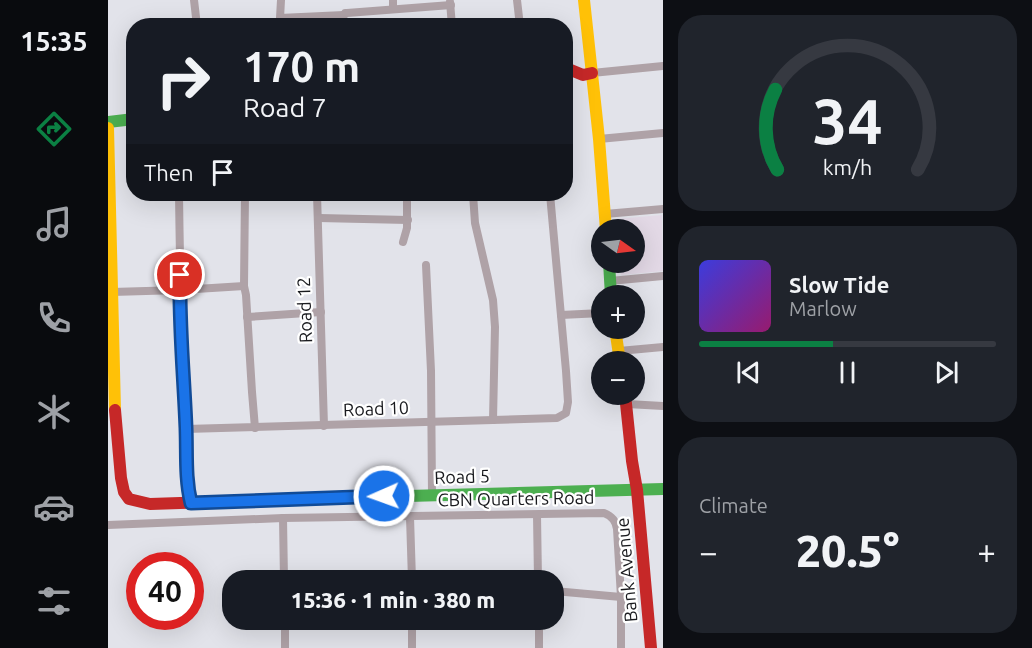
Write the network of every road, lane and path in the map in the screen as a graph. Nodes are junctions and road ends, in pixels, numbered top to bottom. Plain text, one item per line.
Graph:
1 (194, 0) edge
2 (280, 0) edge
3 (518, 0) edge
4 (584, 0) edge
5 (590, 0) edge
6 (450, 3) edge
7 (393, 5) edge
8 (344, 15) joint
9 (196, 18) edge
10 (451, 18) edge
11 (519, 18) edge
12 (663, 66) edge
13 (573, 71) edge
14 (592, 73) junction
15 (126, 120) edge
16 (108, 122) edge
17 (108, 128) edge
18 (663, 133) edge
19 (599, 139) junction
20 (179, 201) edge
21 (245, 201) edge
22 (318, 201) edge
23 (407, 201) edge
24 (473, 201) edge
25 (551, 201) edge
26 (663, 209) edge
27 (605, 214) junction
28 (319, 218) junction
29 (605, 219) edge
30 (408, 220) junction
31 (403, 242) dead end
32 (426, 265) dead end
33 (610, 273) edge
34 (663, 276) edge
35 (610, 281) junction
36 (610, 285) edge
37 (244, 286) junction
38 (180, 290) junction
39 (112, 292) junction
40 (321, 312) junction
41 (591, 314) edge
42 (561, 315) junction
43 (247, 318) junction
44 (110, 340) edge
45 (663, 347) edge
46 (643, 351) edge
47 (645, 403) edge
48 (627, 405) edge
49 (663, 406) edge
50 (493, 420) junction
51 (432, 422) junction
52 (324, 426) junction
53 (255, 428) junction
54 (186, 429) junction
55 (663, 489) edge
56 (637, 490) junction
57 (432, 495) junction
58 (191, 503) junction
59 (537, 515) junction
60 (410, 517) junction
61 (283, 518) junction
62 (108, 525) edge
63 (284, 570) edge
64 (412, 570) edge
65 (538, 570) edge
66 (564, 592) edge
67 (621, 597) junction
68 (285, 630) edge
69 (412, 630) edge
70 (538, 630) edge
71 (285, 648) edge
72 (412, 648) edge
73 (539, 648) edge
74 (621, 648) edge
75 (651, 648) edge

1 - 9 street
2 - 8 street
3 - 11 street
4 - 5 street
4 - 14 street
6 - 7 street
6 - 10 street
7 - 8 street
12 - 14 street
13 - 14 street
14 - 19 street
15 - 16 street
17 - 39 street
18 - 19 street
19 - 27 street
20 - 38 street
21 - 37 street
22 - 28 street, Road 12
23 - 30 street
24 - 50 street
25 - 42 street
26 - 27 street
27 - 29 street
28 - 30 street
28 - 40 street, Road 12
30 - 31 street
32 - 51 street
33 - 35 street
34 - 35 street
35 - 36 street
37 - 38 street
37 - 43 street
38 - 39 street
38 - 54 street
39 - 44 street
40 - 43 street
40 - 52 street, Road 12
41 - 42 street
42 - 50 street, Road 10
43 - 53 street
44 - 58 street, Road 5
45 - 46 street
47 - 49 street
48 - 56 street, Bank Avenue
50 - 51 street, Road 10
51 - 52 street, Road 10
51 - 57 street
52 - 53 street, Road 10
53 - 54 street, Road 10
54 - 58 street
55 - 56 street, Road 5
56 - 57 street, Road 5
56 - 75 street, Bank Avenue
57 - 58 street, Road 5
59 - 60 street, CBN Quarters Road
59 - 65 street
59 - 67 street, CBN Quarters Road
60 - 61 street, CBN Quarters Road
60 - 64 street
61 - 62 street, CBN Quarters Road
61 - 63 street
66 - 67 street
67 - 74 street, CBN Quarters Road
68 - 71 street
69 - 72 street
70 - 73 street

